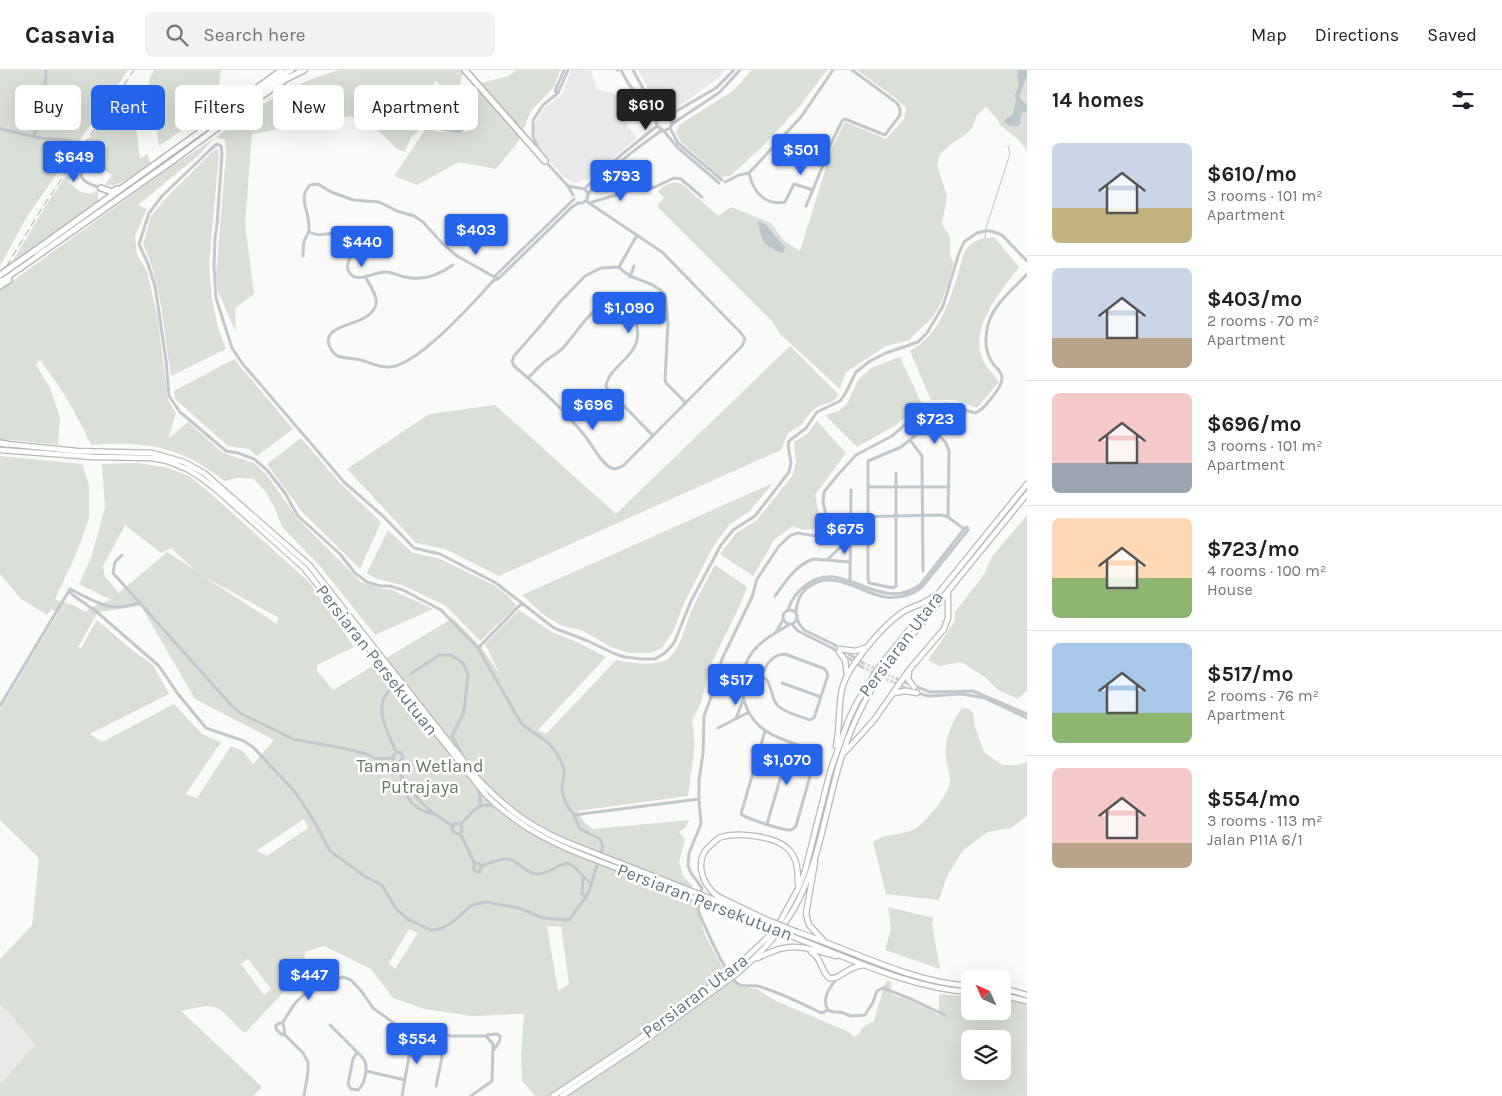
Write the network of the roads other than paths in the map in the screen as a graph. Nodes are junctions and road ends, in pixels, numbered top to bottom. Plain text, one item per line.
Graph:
1 (46, 70) edge
2 (282, 70) edge
3 (291, 70) edge
4 (304, 70) edge
5 (465, 70) edge
6 (564, 70) edge
7 (568, 70) edge
8 (619, 70) edge
9 (633, 70) edge
10 (734, 70) edge
11 (740, 70) edge
12 (834, 70) edge
13 (852, 70) edge
14 (260, 85) edge
15 (263, 89) edge
16 (556, 92) junction
17 (666, 116) junction
18 (657, 120) junction
19 (657, 126) junction
20 (671, 126) junction
21 (0, 129) edge
22 (203, 130) edge
23 (663, 130) junction
24 (34, 137) junction
25 (545, 161) junction
26 (749, 173) junction
27 (722, 182) junction
28 (568, 186) junction
29 (124, 187) junction
30 (102, 188) junction
31 (578, 188) junction
32 (584, 189) junction
33 (813, 190) junction
34 (588, 194) junction
35 (702, 196) dead end
36 (573, 197) junction
37 (587, 202) junction
38 (579, 203) junction
39 (806, 206) dead end
40 (96, 207) junction
41 (309, 232) junction
42 (637, 235) junction
43 (35, 254) junction
44 (303, 256) dead end
45 (1027, 261) edge
46 (453, 265) dead end
47 (634, 266) dead end
48 (619, 267) junction
49 (20, 270) junction
50 (1027, 274) edge
51 (0, 275) edge
52 (365, 276) junction
53 (630, 277) junction
54 (495, 278) junction
55 (0, 282) edge
56 (0, 286) edge
57 (528, 378) junction
58 (685, 402) junction
59 (653, 436) junction
60 (910, 440) junction
61 (0, 443) edge
62 (7, 444) joint
63 (0, 450) edge
64 (77, 453) junction
65 (112, 455) junction
66 (896, 473) dead end
67 (1027, 484) edge
68 (868, 486) junction
69 (896, 486) junction
70 (949, 486) junction
71 (923, 487) junction
72 (851, 490) dead end
73 (1027, 494) edge
74 (896, 515) junction
75 (868, 516) junction
76 (922, 516) junction
77 (852, 517) junction
78 (948, 517) junction
79 (851, 537) junction
80 (122, 555) dead end
81 (826, 560) junction
82 (850, 562) junction
83 (923, 571) dead end
84 (850, 583) junction
85 (942, 590) junction
86 (69, 592) junction
87 (948, 592) junction
88 (775, 596) dead end
89 (140, 602) junction
90 (522, 603) junction
91 (788, 610) junction
92 (796, 612) junction
93 (783, 619) junction
94 (797, 619) junction
95 (791, 624) junction
96 (774, 634) junction
97 (868, 646) junction
98 (478, 648) junction
99 (840, 650) junction
100 (856, 662) junction
101 (862, 665) tunnel mouth
102 (744, 670) junction
103 (910, 670) junction
104 (412, 673) tunnel mouth
105 (762, 677) junction
106 (847, 677) junction
107 (898, 682) junction
108 (782, 683) dead end
109 (914, 687) junction
110 (389, 691) tunnel mouth
111 (917, 693) junction
112 (893, 694) junction
113 (821, 697) junction
114 (743, 700) junction
115 (0, 706) edge
116 (749, 712) junction
117 (1027, 714) edge
118 (735, 718) junction
119 (1027, 718) edge
120 (718, 728) dead end
121 (765, 731) junction
122 (791, 742) junction
123 (396, 752) junction
124 (392, 758) junction
125 (841, 758) junction
126 (398, 763) junction
127 (466, 763) junction
128 (400, 772) junction
129 (830, 772) junction
130 (475, 782) junction
131 (699, 799) junction
132 (479, 806) junction
133 (500, 808) junction
134 (433, 814) junction
135 (574, 815) junction
136 (461, 824) junction
137 (767, 824) junction
138 (452, 826) junction
139 (460, 833) junction
140 (818, 846) junction
141 (583, 852) junction
142 (475, 864) junction
143 (482, 866) junction
144 (583, 876) junction
145 (591, 884) junction
146 (798, 889) junction
147 (586, 898) junction
148 (763, 922) junction
149 (825, 941) junction
150 (798, 947) junction
151 (754, 959) junction
152 (854, 960) junction
153 (866, 965) junction
154 (733, 973) junction
155 (829, 978) junction
156 (838, 978) junction
157 (338, 979) junction
158 (961, 985) edge
159 (317, 986) junction
160 (830, 986) junction
161 (961, 991) edge
162 (1011, 991) edge
163 (1027, 995) edge
164 (1011, 997) edge
165 (1027, 1001) edge
166 (828, 1010) junction
167 (944, 1015) dead end
168 (284, 1022) junction
169 (330, 1025) dead end
170 (402, 1029) junction
171 (408, 1030) junction
172 (440, 1033) junction
173 (404, 1034) junction
174 (285, 1035) junction
175 (486, 1036) junction
176 (634, 1045) junction
177 (494, 1050) junction
178 (357, 1052) junction
179 (366, 1071) junction
180 (405, 1080) junction
181 (436, 1086) dead end
182 (304, 1096) edge
183 (402, 1096) edge
184 (472, 1096) edge
185 (553, 1096) edge
186 (562, 1096) edge

1 - 24 street
2 - 14 highway
3 - 15 highway
4 - 43 highway
5 - 25 highway
6 - 16 street
7 - 16 street
8 - 18 street
9 - 17 street
10 - 17 street
11 - 20 street
12 - 26 street
13 - 33 street
16 - 25 street
17 - 18 street
17 - 20 street
18 - 19 street
19 - 23 street
19 - 32 street
20 - 23 street
20 - 27 street
21 - 24 street
22 - 29 highway
23 - 27 street
23 - 34 street
24 - 30 street, bridge
25 - 28 street
26 - 27 street
26 - 33 street
28 - 31 street
28 - 36 street
29 - 30 highway
29 - 40 highway
30 - 40 highway
31 - 32 street
31 - 36 street
32 - 34 street
33 - 39 street
34 - 37 street
35 - 37 street
36 - 38 street
36 - 54 street
37 - 38 street
37 - 42 street
38 - 54 street
40 - 43 highway
41 - 44 street
41 - 52 street
41 - 54 street
42 - 48 street
42 - 58 street
43 - 49 highway
43 - 51 highway, bridge
45 - 90 street
46 - 52 street
47 - 53 street
48 - 53 street
48 - 57 street
49 - 55 highway
49 - 56 highway
50 - 131 street
52 - 54 street
53 - 58 street
57 - 59 street
57 - 59 street
58 - 59 street
60 - 68 street
60 - 70 street
60 - 71 street
61 - 62 highway
62 - 64 main road, Persiaran Persekutuan
63 - 64 main road, Persiaran Persekutuan
64 - 65 main road, Persiaran Persekutuan
65 - 127 main road, Persiaran Persekutuan
65 - 130 main road, Persiaran Persekutuan
66 - 69 street
67 - 85 main road, Persiaran Utara
68 - 69 street
68 - 75 street
69 - 71 street
69 - 74 street
70 - 71 street
70 - 78 street
71 - 76 street
72 - 77 street
73 - 87 main road, Persiaran Utara
74 - 75 street
74 - 75 street
74 - 76 street
75 - 77 street
76 - 78 street
76 - 83 street
77 - 79 street
78 - 84 street
79 - 81 street
79 - 82 street
80 - 89 street
81 - 82 street
81 - 88 street
82 - 84 street
84 - 91 street
84 - 92 street
85 - 97 main road
85 - 129 main road, Persiaran Utara
86 - 89 street
86 - 115 street
86 - 147 street
87 - 103 main road
87 - 125 main road, Persiaran Utara
89 - 124 street
90 - 98 street
90 - 98 street
91 - 92 street
91 - 93 street
92 - 94 street
93 - 95 street
93 - 96 street
94 - 95 street
94 - 99 street
95 - 96 street
95 - 99 street
96 - 102 street
97 - 99 main road
97 - 100 main road
98 - 135 street
99 - 100 street
99 - 106 main road
100 - 101 street
100 - 106 main road
102 - 105 street
102 - 114 street
103 - 107 main road
103 - 109 main road
104 - 127 street
105 - 113 street
105 - 113 street
106 - 129 main road
107 - 109 street
107 - 111 street
107 - 112 main road
108 - 113 street
109 - 117 street
110 - 123 street
111 - 112 main road
111 - 119 street
112 - 125 main road
114 - 116 street
114 - 118 street
116 - 118 street
116 - 121 street
118 - 120 street
121 - 122 street
121 - 137 street
122 - 137 street
122 - 137 street
123 - 124 street
123 - 126 street
124 - 126 street
125 - 140 main road, Persiaran Utara
126 - 128 street
127 - 141 main road, Persiaran Persekutuan
128 - 134 street
128 - 134 street
129 - 146 main road, Persiaran Utara
130 - 132 street
130 - 133 main road, Persiaran Persekutuan
131 - 135 street
131 - 166 street
132 - 133 street
132 - 136 street
133 - 141 main road, Persiaran Persekutuan
134 - 138 street
135 - 145 street
136 - 138 street
136 - 139 street
138 - 139 street
139 - 142 street
140 - 149 main road
140 - 151 main road, Persiaran Utara
141 - 148 main road, Persiaran Persekutuan, bridge
142 - 143 street
142 - 143 street
143 - 144 street
144 - 145 street
144 - 147 street
145 - 147 street
146 - 148 main road
146 - 154 main road, Persiaran Utara
148 - 149 main road, Persiaran Persekutuan, bridge
148 - 152 main road, Persiaran Persekutuan, bridge
149 - 158 main road, Persiaran Persekutuan
150 - 151 main road
150 - 152 main road
150 - 155 main road
151 - 154 main road, Persiaran Utara
152 - 153 main road, Persiaran Persekutuan
153 - 156 main road
153 - 161 main road, Persiaran Persekutuan
154 - 176 main road, Persiaran Utara, bridge
155 - 156 main road
155 - 160 street
156 - 160 street
157 - 159 street
157 - 159 street
157 - 170 street
159 - 168 street
160 - 166 street
162 - 163 main road
164 - 165 main road
166 - 167 street
168 - 174 street
168 - 174 street
169 - 178 street
170 - 171 street
170 - 173 street
171 - 172 street
171 - 173 street
172 - 175 street
172 - 181 street
173 - 180 street
174 - 182 street
175 - 177 street
175 - 177 street
176 - 185 main road, Persiaran Utara
176 - 186 main road, Persiaran Utara
177 - 184 street
178 - 179 street
178 - 179 street
179 - 180 street
180 - 183 street

